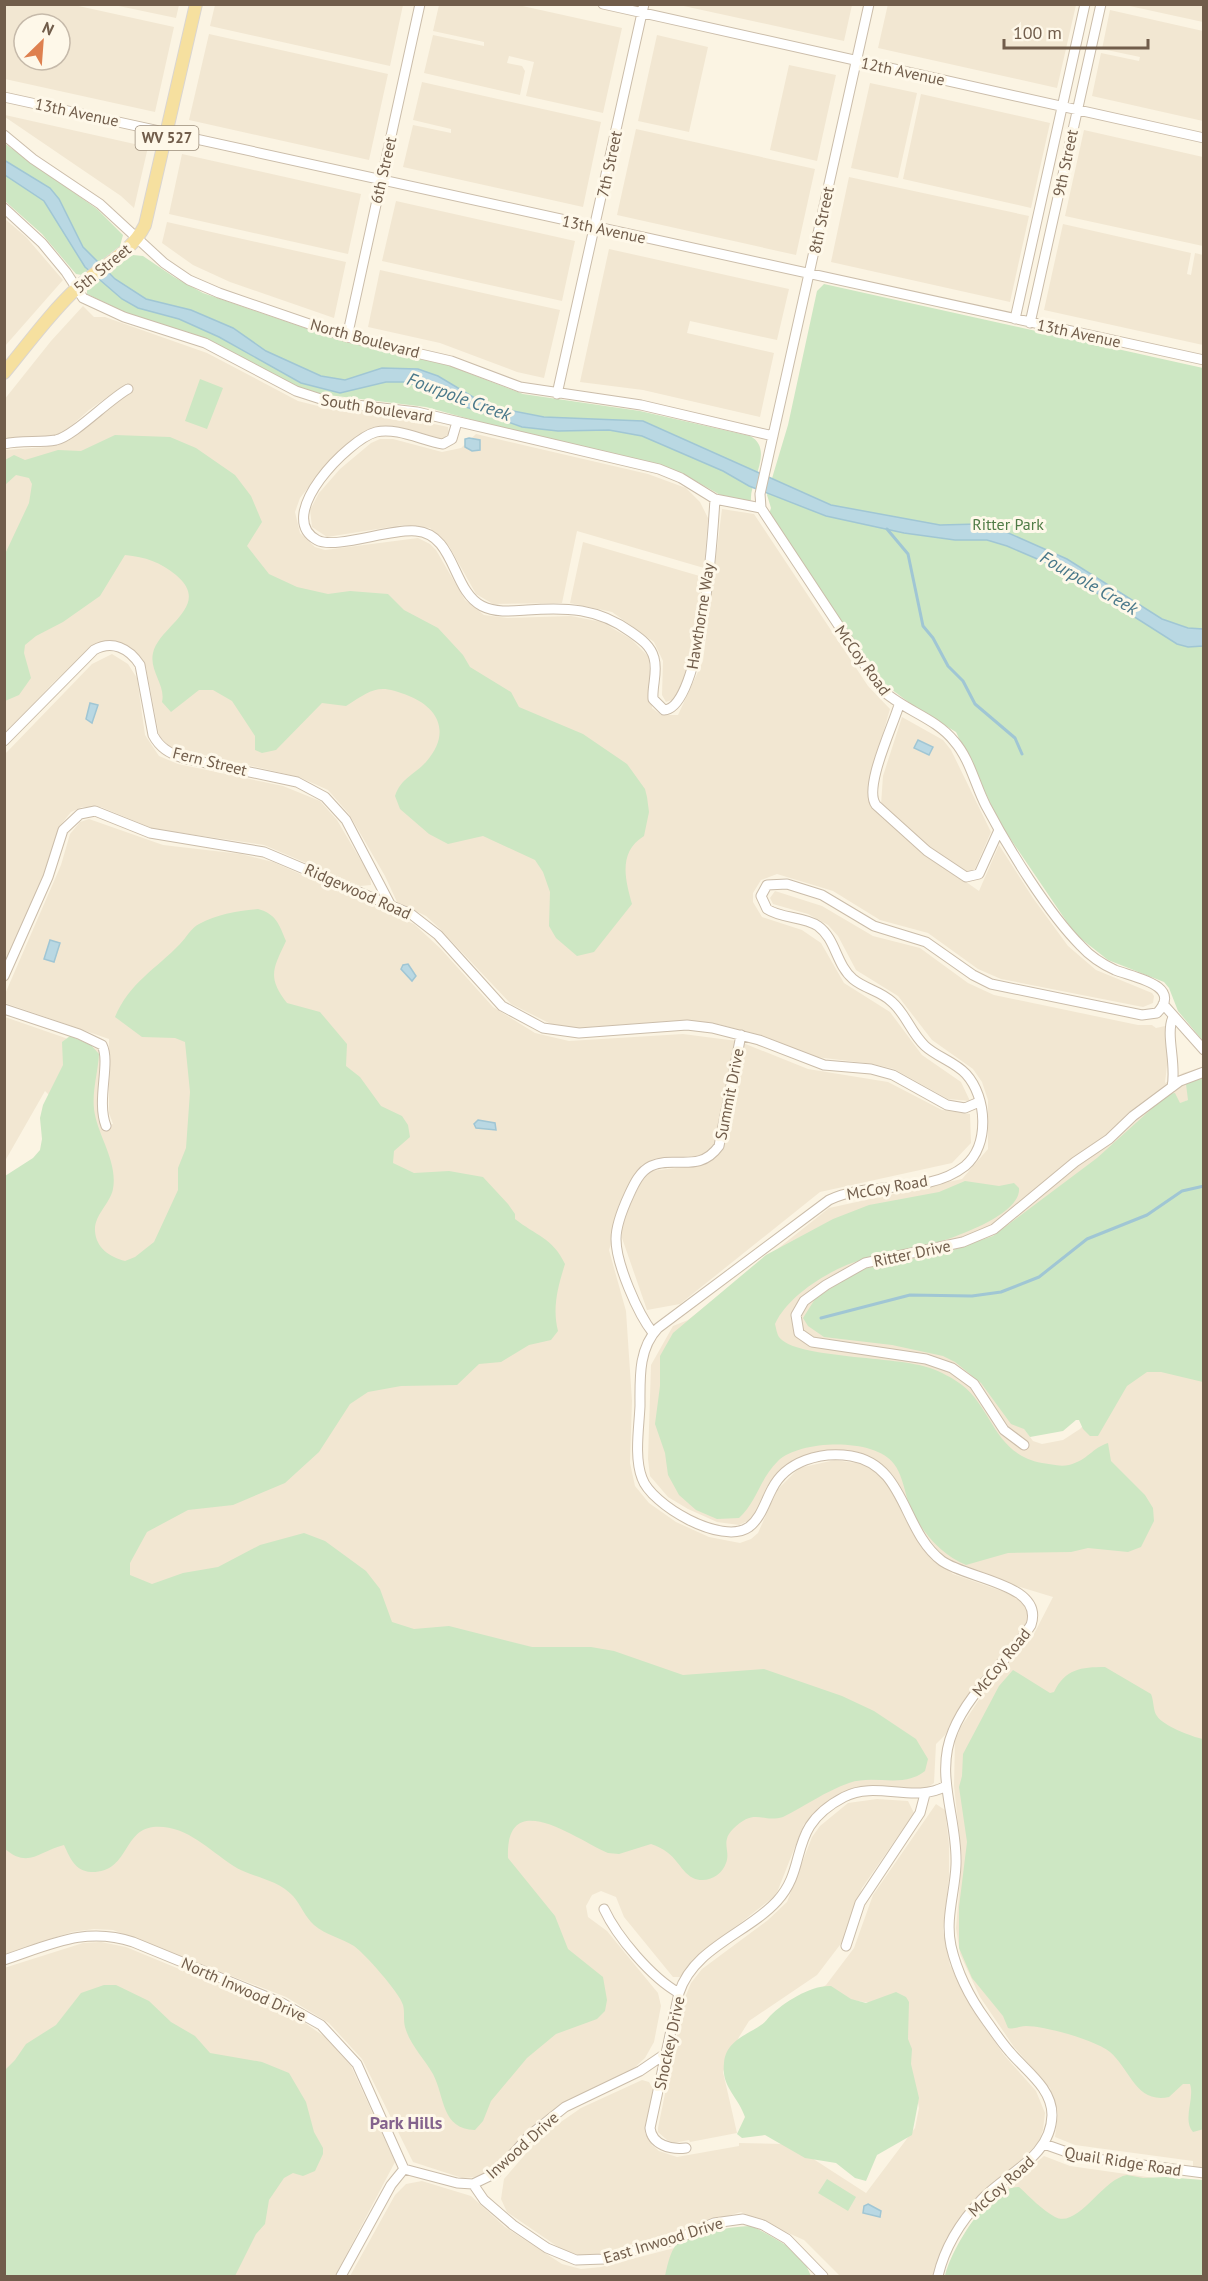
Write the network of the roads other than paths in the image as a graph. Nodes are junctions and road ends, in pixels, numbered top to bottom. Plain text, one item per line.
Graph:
1 (196, 4) edge
2 (420, 4) edge
3 (603, 4) edge
4 (869, 4) edge
5 (1085, 4) edge
6 (1101, 4) edge
7 (643, 9) edge
8 (856, 61) junction
9 (4, 97) edge
10 (1062, 106) junction
11 (1077, 110) junction
12 (168, 132) junction
13 (4, 135) edge
14 (1203, 138) edge
15 (381, 180) junction
16 (4, 208) edge
17 (595, 227) junction
18 (137, 240) junction
19 (810, 274) junction
20 (76, 289) junction
21 (1015, 319) junction
22 (1030, 323) junction
23 (347, 337) junction
24 (1203, 360) edge
25 (4, 373) edge
26 (128, 389) dead end
27 (557, 394) junction
28 (457, 422) junction
29 (773, 436) junction
30 (4, 444) edge
31 (715, 499) junction
32 (760, 505) junction
33 (899, 705) junction
34 (4, 741) edge
35 (999, 830) junction
36 (390, 904) junction
37 (4, 976) edge
38 (1163, 1004) junction
39 (4, 1009) edge
40 (1173, 1017) junction
41 (741, 1035) junction
42 (1203, 1050) edge
43 (1203, 1072) edge
44 (1172, 1087) junction
45 (979, 1102) junction
46 (106, 1126) dead end
47 (653, 1333) junction
48 (1024, 1445) dead end
49 (946, 1786) junction
50 (925, 1794) junction
51 (604, 1909) dead end
52 (846, 1946) dead end
53 (4, 1960) edge
54 (679, 1993) junction
55 (665, 2054) junction
56 (1044, 2144) junction
57 (686, 2148) dead end
58 (404, 2169) junction
59 (1203, 2173) edge
60 (473, 2184) junction
61 (341, 2277) edge
62 (823, 2277) edge
63 (938, 2277) edge

1 - 12 main road, 5th Street / WV 527
2 - 15 street, 6th Street
3 - 7 street, 12th Avenue
4 - 8 street, 8th Street
5 - 10 street, 9th Street
6 - 11 street, 9th Street
7 - 8 street, 12th Avenue
7 - 17 street, 7th Street
8 - 10 street, 12th Avenue
8 - 19 street, 8th Street
9 - 12 street, 13th Avenue
10 - 11 street, 12th Avenue
10 - 21 street, 9th Street
11 - 14 street, 12th Avenue
11 - 22 street, 9th Street
12 - 15 street, 13th Avenue
12 - 18 main road, 5th Street / WV 527
13 - 18 street, North Boulevard
15 - 17 street, 13th Avenue
15 - 23 street, 6th Street
16 - 20 street
17 - 19 street, 13th Avenue
17 - 27 street, 7th Street
18 - 20 main road, 5th Street / WV 527
18 - 23 street, North Boulevard
19 - 21 street, 13th Avenue
19 - 29 street, 8th Street
20 - 25 main road, 5th Street / WV 527
20 - 28 street, South Boulevard
21 - 22 street, 13th Avenue
22 - 24 street, 13th Avenue
23 - 27 street, North Boulevard
26 - 30 street
27 - 29 street, North Boulevard
28 - 31 street, South Boulevard
28 - 31 street, Hawthorne Way
29 - 32 street
31 - 32 street, South Boulevard
32 - 33 street, McCoy Road
33 - 35 street, McCoy Road
33 - 35 street
34 - 36 street, Fern Street
35 - 38 street, McCoy Road
36 - 37 street, Ridgewood Road
36 - 41 street, Ridgewood Road
38 - 40 street
38 - 45 street, McCoy Road
39 - 46 street
40 - 42 street
40 - 44 street
41 - 45 street, Ridgewood Road
41 - 47 street, Summit Drive
43 - 44 street, Ritter Drive
44 - 48 street, Ritter Drive
45 - 47 street, McCoy Road
47 - 49 street, McCoy Road
49 - 50 street, Shockey Drive
49 - 56 street, McCoy Road
50 - 52 street
50 - 54 street, Shockey Drive
51 - 54 street
53 - 58 street, North Inwood Drive
54 - 55 street, Shockey Drive
55 - 57 street, Shockey Drive
55 - 60 street, Inwood Drive
56 - 59 street, Quail Ridge Road
56 - 63 street, McCoy Road
58 - 60 street
58 - 61 street
60 - 62 street, East Inwood Drive

